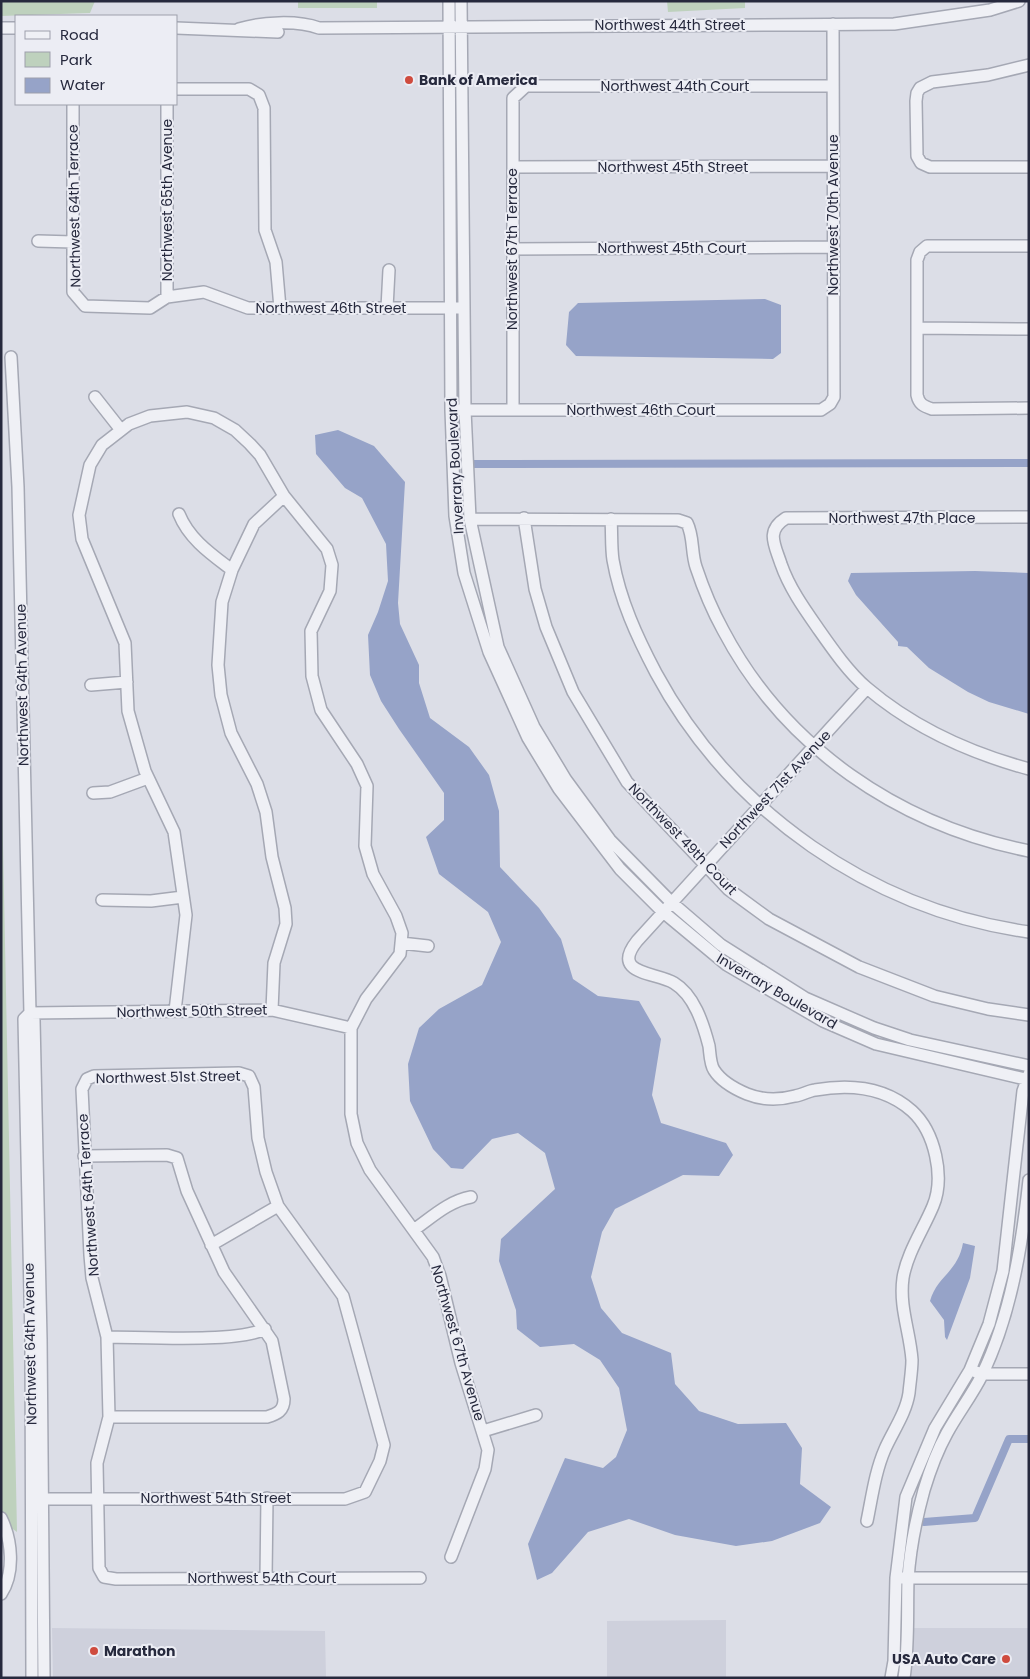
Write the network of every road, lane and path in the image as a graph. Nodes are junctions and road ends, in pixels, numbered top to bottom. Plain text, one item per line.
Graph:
1 (449, 1) edge
2 (461, 1) edge
3 (1019, 1) edge
4 (833, 24) junction
5 (462, 27) junction
6 (1, 28) edge
7 (15, 28) edge
8 (178, 28) edge
9 (449, 28) junction
10 (1029, 64) edge
11 (832, 86) junction
12 (178, 89) edge
13 (520, 90) joint
14 (73, 105) edge
15 (167, 105) edge
16 (833, 166) junction
17 (513, 167) junction
18 (1029, 167) edge
19 (456, 188) junction
20 (38, 242) dead end
21 (73, 242) junction
22 (1029, 246) edge
23 (832, 247) junction
24 (512, 249) junction
25 (389, 270) dead end
26 (167, 297) junction
27 (85, 306) joint
28 (280, 308) junction
29 (387, 308) junction
30 (458, 308) junction
31 (917, 328) junction
32 (1029, 329) edge
33 (11, 357) dead end
34 (95, 397) dead end
35 (830, 404) joint
36 (1029, 408) edge
37 (451, 410) junction
38 (465, 410) junction
39 (513, 410) junction
40 (122, 430) junction
41 (284, 496) junction
42 (179, 514) dead end
43 (1029, 517) edge
44 (524, 518) junction
45 (611, 519) junction
46 (470, 520) junction
47 (232, 570) junction
48 (127, 682) junction
49 (92, 685) dead end
50 (866, 688) junction
51 (814, 747) junction
52 (1029, 769) edge
53 (148, 778) junction
54 (94, 793) dead end
55 (759, 804) junction
56 (1029, 851) edge
57 (704, 865) junction
58 (183, 896) junction
59 (102, 900) dead end
60 (671, 902) junction
61 (662, 912) junction
62 (1029, 932) edge
63 (401, 943) junction
64 (428, 946) dead end
65 (272, 1010) junction
66 (175, 1011) junction
67 (30, 1014) junction
68 (1029, 1015) edge
69 (351, 1028) junction
70 (1029, 1066) edge
71 (1028, 1078) edge
72 (87, 1079) joint
73 (84, 1156) junction
74 (1029, 1180) edge
75 (471, 1196) dead end
76 (278, 1206) junction
77 (1011, 1215) junction
78 (1027, 1215) edge
79 (414, 1229) junction
80 (211, 1246) junction
81 (265, 1329) junction
82 (107, 1337) junction
83 (970, 1370) junction
84 (982, 1374) junction
85 (1029, 1374) edge
86 (536, 1414) dead end
87 (109, 1417) junction
88 (483, 1431) junction
89 (925, 1450) junction
90 (937, 1455) junction
91 (98, 1498) junction
92 (267, 1498) junction
93 (37, 1499) junction
94 (1, 1518) edge
95 (867, 1521) dead end
96 (451, 1557) dead end
97 (1029, 1573) edge
98 (104, 1577) joint
99 (266, 1578) junction
100 (420, 1578) dead end
101 (896, 1578) junction
102 (908, 1578) junction
103 (1028, 1578) edge
104 (1, 1594) edge
105 (32, 1678) edge
106 (44, 1678) edge
107 (891, 1678) edge
108 (904, 1678) edge

1 - 9 street, Inverrary Boulevard
2 - 5 street, Inverrary Boulevard
3 - 4 street, Northwest 44th Street
4 - 5 street, Northwest 44th Street
4 - 11 street, Northwest 70th Avenue
5 - 9 street, Northwest 44th Street
5 - 19 street, Inverrary Boulevard
6 - 7 street
8 - 9 street, Northwest 44th Street
9 - 19 street, Inverrary Boulevard
10 - 18 street
11 - 13 street, Northwest 44th Court
11 - 16 street, Northwest 70th Avenue
12 - 28 street
13 - 17 street, Northwest 67th Terrace
14 - 21 street, Northwest 64th Terrace
15 - 26 street, Northwest 65th Avenue
16 - 17 street, Northwest 45th Street
16 - 23 street, Northwest 70th Avenue
17 - 24 street, Northwest 67th Terrace
19 - 30 street, Inverrary Boulevard
20 - 21 street
21 - 27 street, Northwest 64th Terrace
22 - 31 street
23 - 24 street, Northwest 45th Court
23 - 35 street, Northwest 70th Avenue
24 - 39 street, Northwest 67th Terrace
25 - 29 street
26 - 27 street, Northwest 46th Street
26 - 28 street, Northwest 46th Street
28 - 29 street, Northwest 46th Street
29 - 30 street, Northwest 46th Street
30 - 37 street, Inverrary Boulevard
30 - 38 street, Inverrary Boulevard
31 - 32 street
31 - 36 street
33 - 67 street, Northwest 64th Avenue
34 - 40 street
35 - 39 street, Northwest 46th Court
37 - 38 street, Northwest 46th Court
37 - 61 street, Inverrary Boulevard
38 - 39 street, Northwest 46th Court
38 - 46 street, Inverrary Boulevard
40 - 41 street
40 - 48 street
41 - 47 street
41 - 63 street
42 - 47 street
43 - 50 street, Northwest 47th Place
44 - 45 street
44 - 46 street
44 - 57 street, Northwest 49th Court
45 - 51 street
45 - 55 street
46 - 60 street, Inverrary Boulevard
47 - 65 street
48 - 49 street
48 - 53 street
50 - 51 street, Northwest 71st Avenue
50 - 52 street
51 - 55 street, Northwest 71st Avenue
51 - 56 street
53 - 54 street
53 - 58 street
55 - 57 street, Northwest 71st Avenue
55 - 62 street
57 - 60 street, Northwest 71st Avenue
57 - 68 street, Northwest 49th Court
58 - 59 street
58 - 66 street
60 - 61 street, Northwest 71st Avenue
60 - 70 street, Inverrary Boulevard
61 - 71 street, Inverrary Boulevard
61 - 95 street, Northwest 71st Avenue
63 - 64 street
63 - 69 street, Northwest 67th Avenue
65 - 66 street, Northwest 50th Street
65 - 69 street, Northwest 50th Street
66 - 67 street, Northwest 50th Street
67 - 93 street, Northwest 64th Avenue
69 - 79 street, Northwest 67th Avenue
71 - 77 street
72 - 73 street, Northwest 64th Terrace
72 - 76 street, Northwest 51st Street
73 - 80 street
73 - 82 street, Northwest 64th Terrace
74 - 78 street
75 - 79 street
76 - 80 street
76 - 92 street, Northwest 54th Street
77 - 78 street
77 - 83 street
78 - 84 street
79 - 88 street, Northwest 67th Avenue
80 - 81 street
81 - 82 street
81 - 87 street
82 - 87 street, Northwest 64th Terrace
83 - 84 street
83 - 89 street
84 - 85 street
84 - 90 street
86 - 88 street, Northwest 67th Avenue
87 - 91 street, Northwest 64th Terrace
88 - 96 street, Northwest 67th Avenue
89 - 90 street
89 - 101 street
90 - 102 street
91 - 92 street, Northwest 54th Street
91 - 93 street, Northwest 54th Street
91 - 98 street, Northwest 64th Terrace
92 - 99 street
93 - 105 street, Northwest 64th Avenue
93 - 106 street, Northwest 64th Avenue
94 - 104 street
97 - 103 street
98 - 99 street, Northwest 54th Court
99 - 100 street, Northwest 54th Court
101 - 102 street
101 - 107 street
102 - 103 street
102 - 108 street

